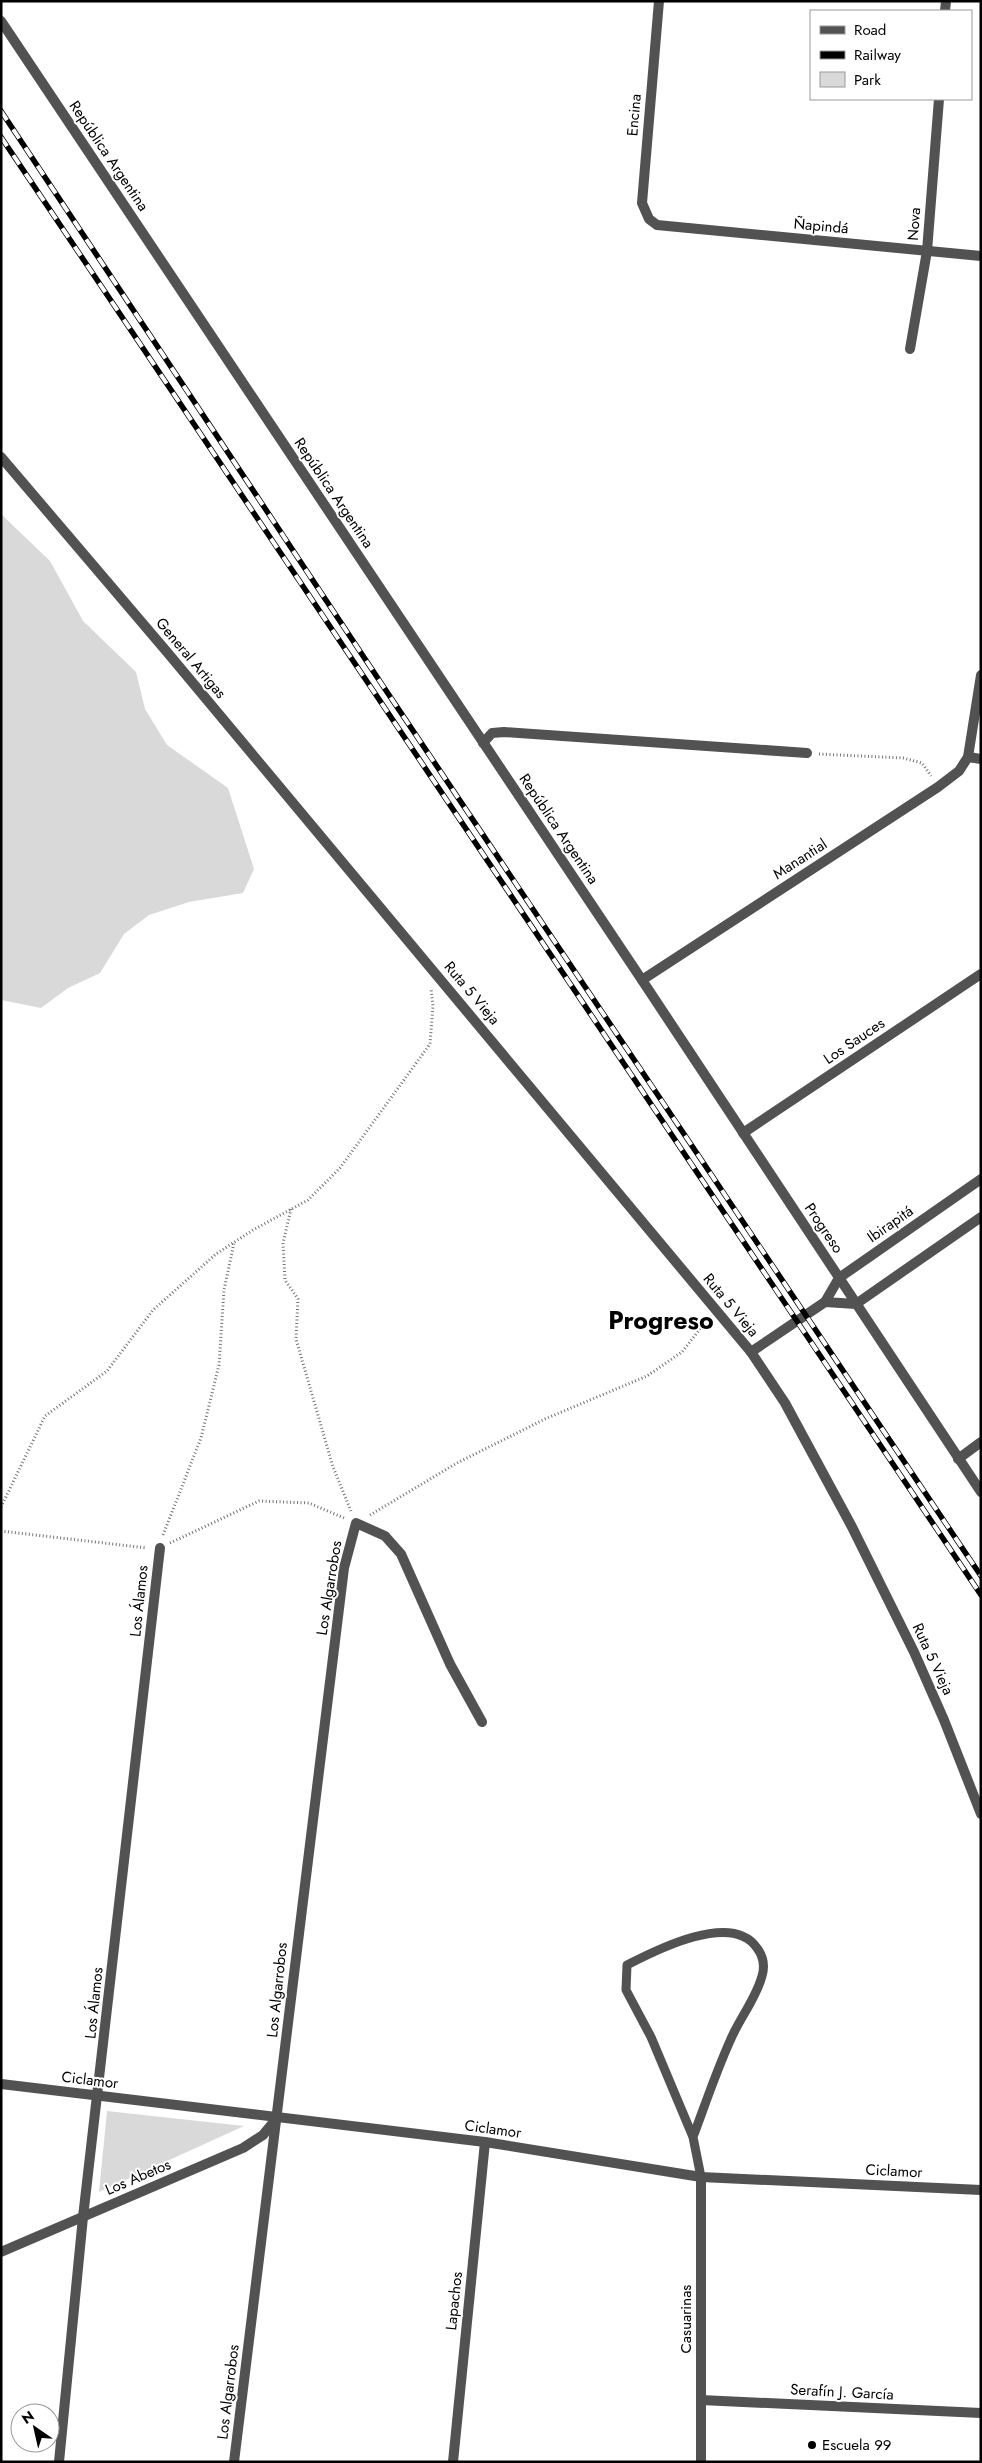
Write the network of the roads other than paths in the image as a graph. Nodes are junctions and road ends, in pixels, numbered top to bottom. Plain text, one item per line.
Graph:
1 (658, 1) edge
2 (1, 21) edge
3 (939, 100) edge
4 (658, 225) joint
5 (927, 251) junction
6 (981, 256) edge
7 (910, 350) dead end
8 (1, 457) edge
9 (981, 675) edge
10 (483, 743) junction
11 (807, 753) road end
12 (968, 757) junction
13 (981, 758) edge
14 (356, 881) joint
15 (981, 974) edge
16 (642, 980) junction
17 (743, 1133) junction
18 (981, 1179) edge
19 (981, 1217) edge
20 (839, 1278) junction
21 (825, 1302) junction
22 (856, 1304) junction
23 (751, 1352) junction
24 (981, 1442) edge
25 (958, 1459) junction
26 (981, 1492) edge
27 (160, 1548) road end
28 (482, 1722) dead end
29 (981, 1814) edge
30 (1, 2084) edge
31 (98, 2096) junction
32 (278, 2117) junction
33 (693, 2137) junction
34 (485, 2142) junction
35 (701, 2177) junction
36 (981, 2190) edge
37 (83, 2217) junction
38 (1, 2252) edge
39 (701, 2400) junction
40 (981, 2413) edge
41 (59, 2462) edge
42 (234, 2462) edge
43 (453, 2462) edge
44 (701, 2462) edge

1 - 4 street, Encina
2 - 10 street, República Argentina
3 - 5 street, Nova
4 - 5 street, Ñapindá
5 - 6 street, Ñapindá
5 - 7 street, Nova
8 - 14 street, General Artigas
9 - 12 street
10 - 11 street
10 - 16 street, República Argentina
12 - 13 street
12 - 16 street, Manantial
14 - 23 street, Ruta 5 Vieja
15 - 17 street, Los Sauces
16 - 17 street, Progreso
17 - 20 street, Progreso
18 - 20 street, Ibirapitá
19 - 22 street
20 - 21 street, Ibirapitá
20 - 22 street, Progreso
21 - 22 street
21 - 23 street, Ibirapitá
22 - 25 street, Progreso
23 - 29 street, Ruta 5 Vieja
24 - 25 street
25 - 26 street, Progreso
27 - 31 street, Los Álamos
28 - 32 street, Los Algarrobos
30 - 31 street, Ciclamor
31 - 32 street, Ciclamor
31 - 37 street, Los Álamos
32 - 34 street, Ciclamor
32 - 37 street, Los Abetos
32 - 42 street, Los Algarrobos
33 - 33 lane
33 - 35 lane
34 - 35 street, Ciclamor
34 - 43 street, Lapachos
35 - 36 street, Ciclamor
35 - 39 street, Casuarinas
37 - 38 street, Los Abetos
37 - 41 street, Los Álamos
39 - 40 street, Serafín J. García
39 - 44 street, Casuarinas

